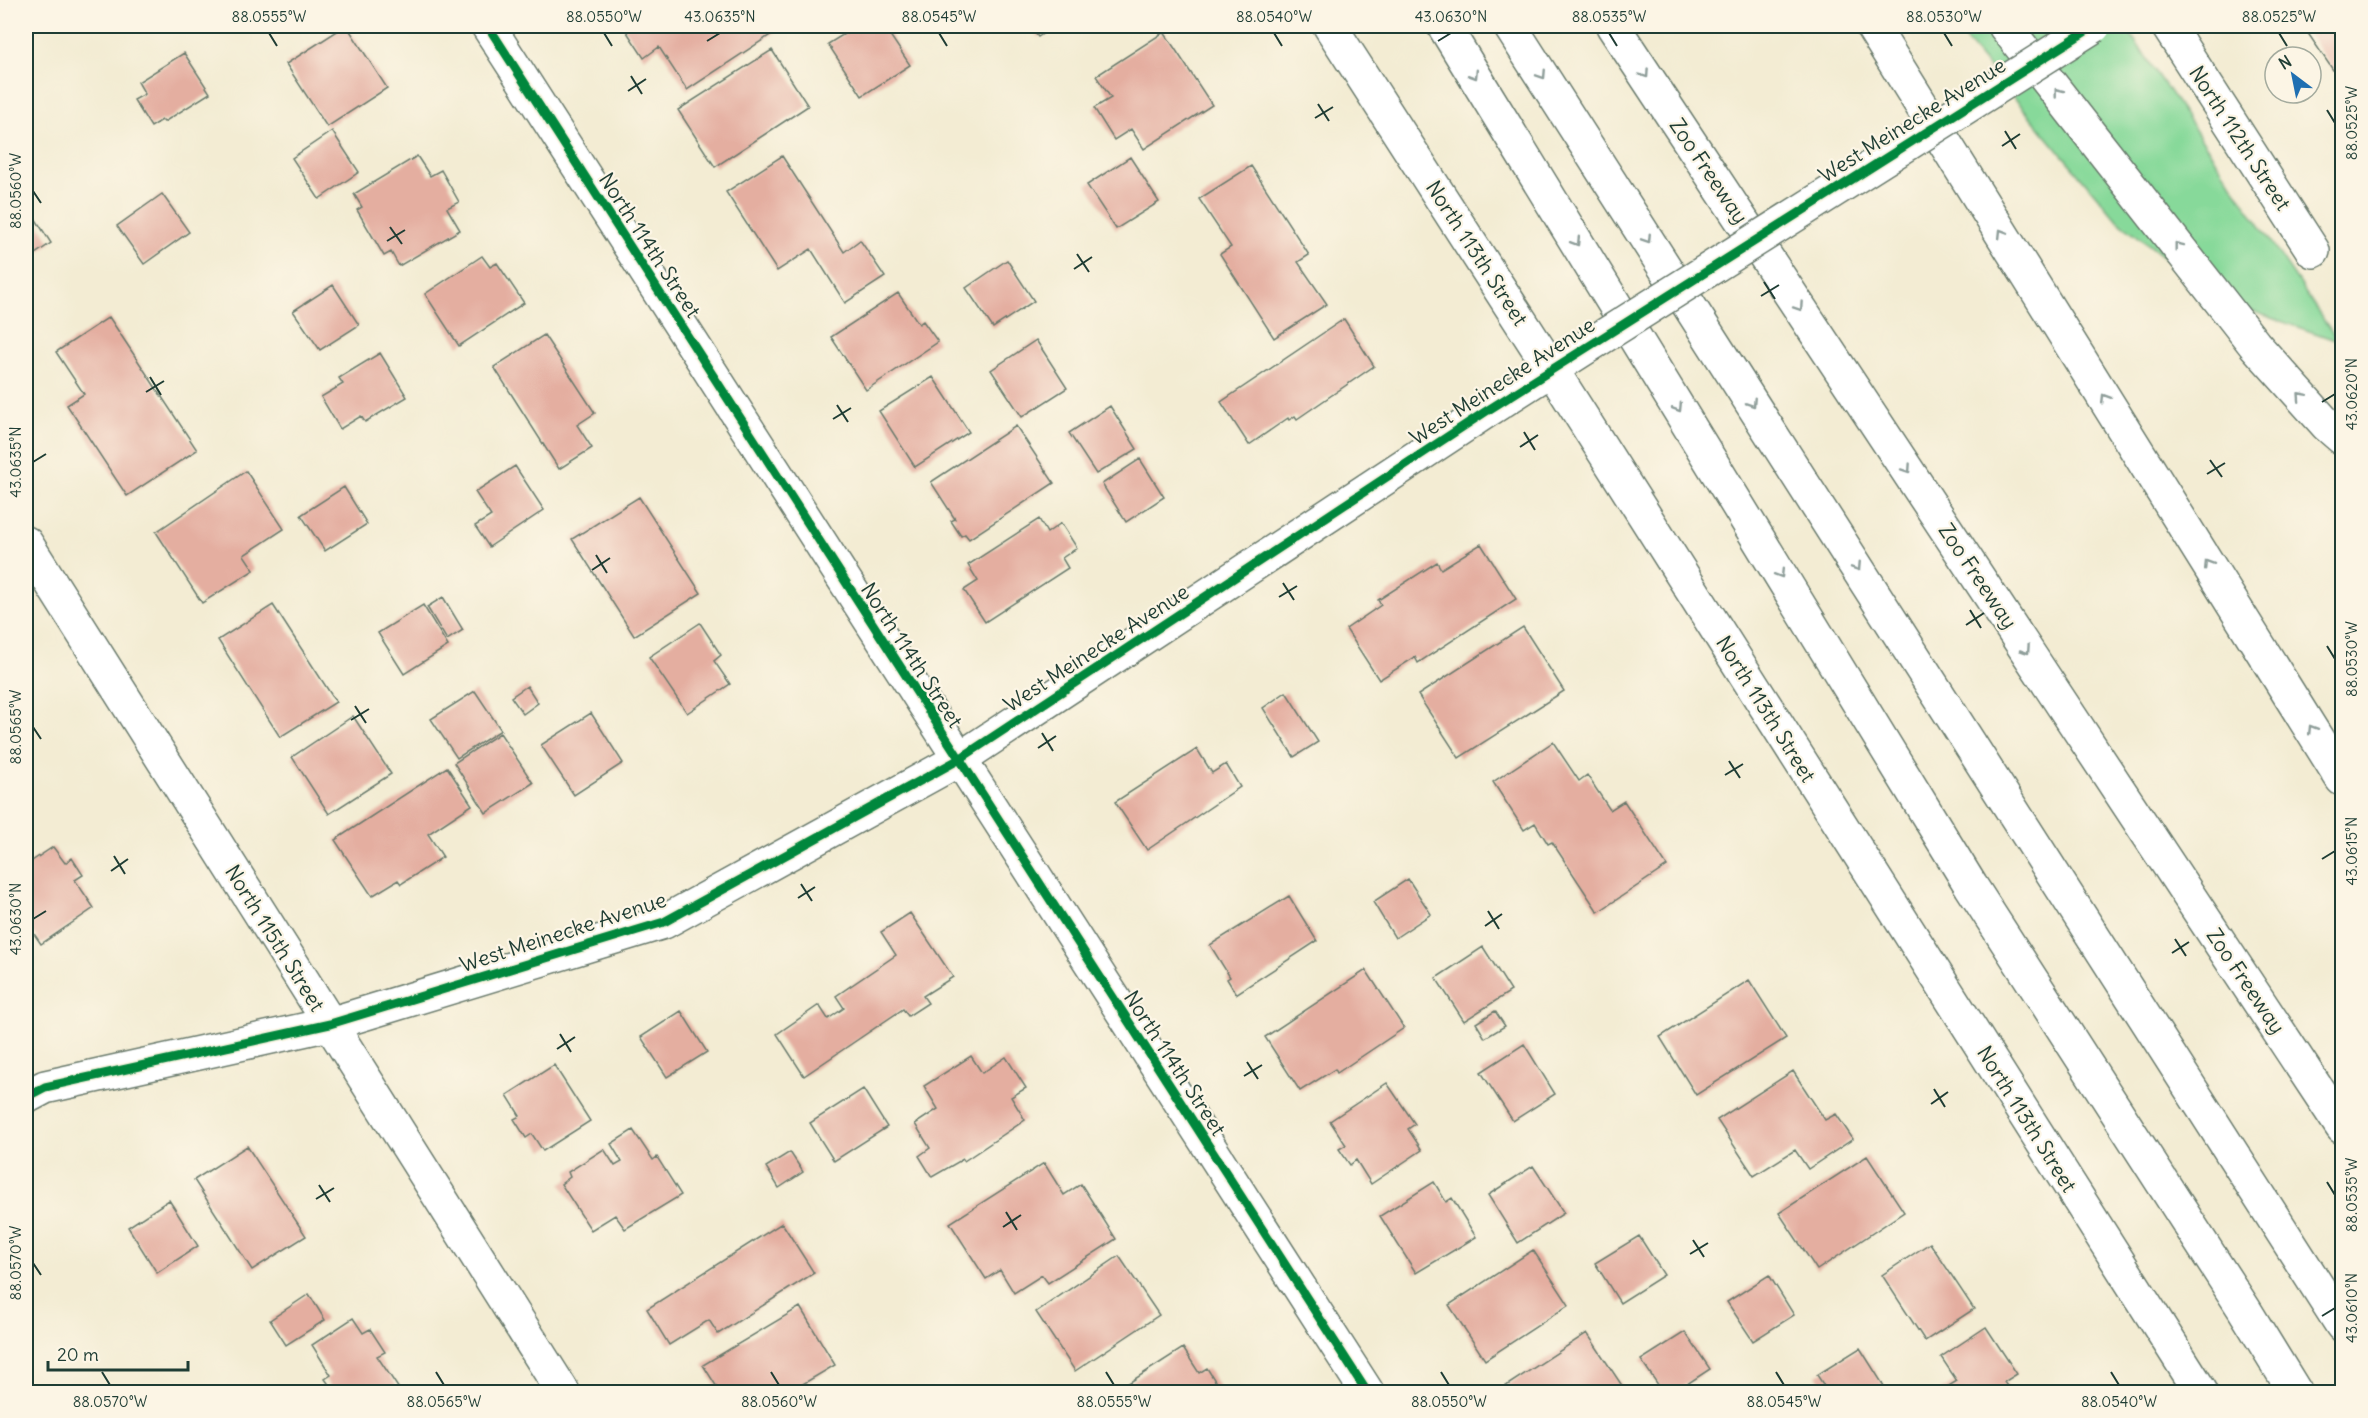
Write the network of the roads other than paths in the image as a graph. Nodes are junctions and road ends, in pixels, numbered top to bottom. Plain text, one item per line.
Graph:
1 (488, 26) edge
2 (1330, 26) edge
3 (1444, 26) edge
4 (1510, 26) edge
5 (1613, 26) edge
6 (1872, 26) edge
7 (2006, 26) edge
8 (2094, 26) edge
9 (2168, 26) edge
10 (2313, 251) dead end
11 (1552, 370) junction
12 (2343, 438) edge
13 (26, 543) edge
14 (958, 760) junction
15 (2343, 779) edge
16 (330, 1024) junction
17 (26, 1097) edge
18 (2343, 1127) edge
19 (2343, 1325) edge
20 (563, 1392) edge
21 (1367, 1392) edge
22 (2201, 1392) edge
23 (2295, 1392) edge

1 - 14 main road, North 114th Street
2 - 11 main road, North 113th Street
3 -> 23 main road
4 -> 19 main road
5 -> 18 main road, Zoo Freeway
15 -> 6 main road
12 -> 7 main road
8 - 11 main road, West Meinecke Avenue, bridge
9 - 10 main road, North 112th Street
11 - 14 main road, West Meinecke Avenue
11 - 22 main road, North 113th Street
13 - 16 main road, North 115th Street
14 - 16 main road, West Meinecke Avenue
14 - 21 main road, North 114th Street
16 - 17 main road, West Meinecke Avenue
16 - 20 main road, North 115th Street

